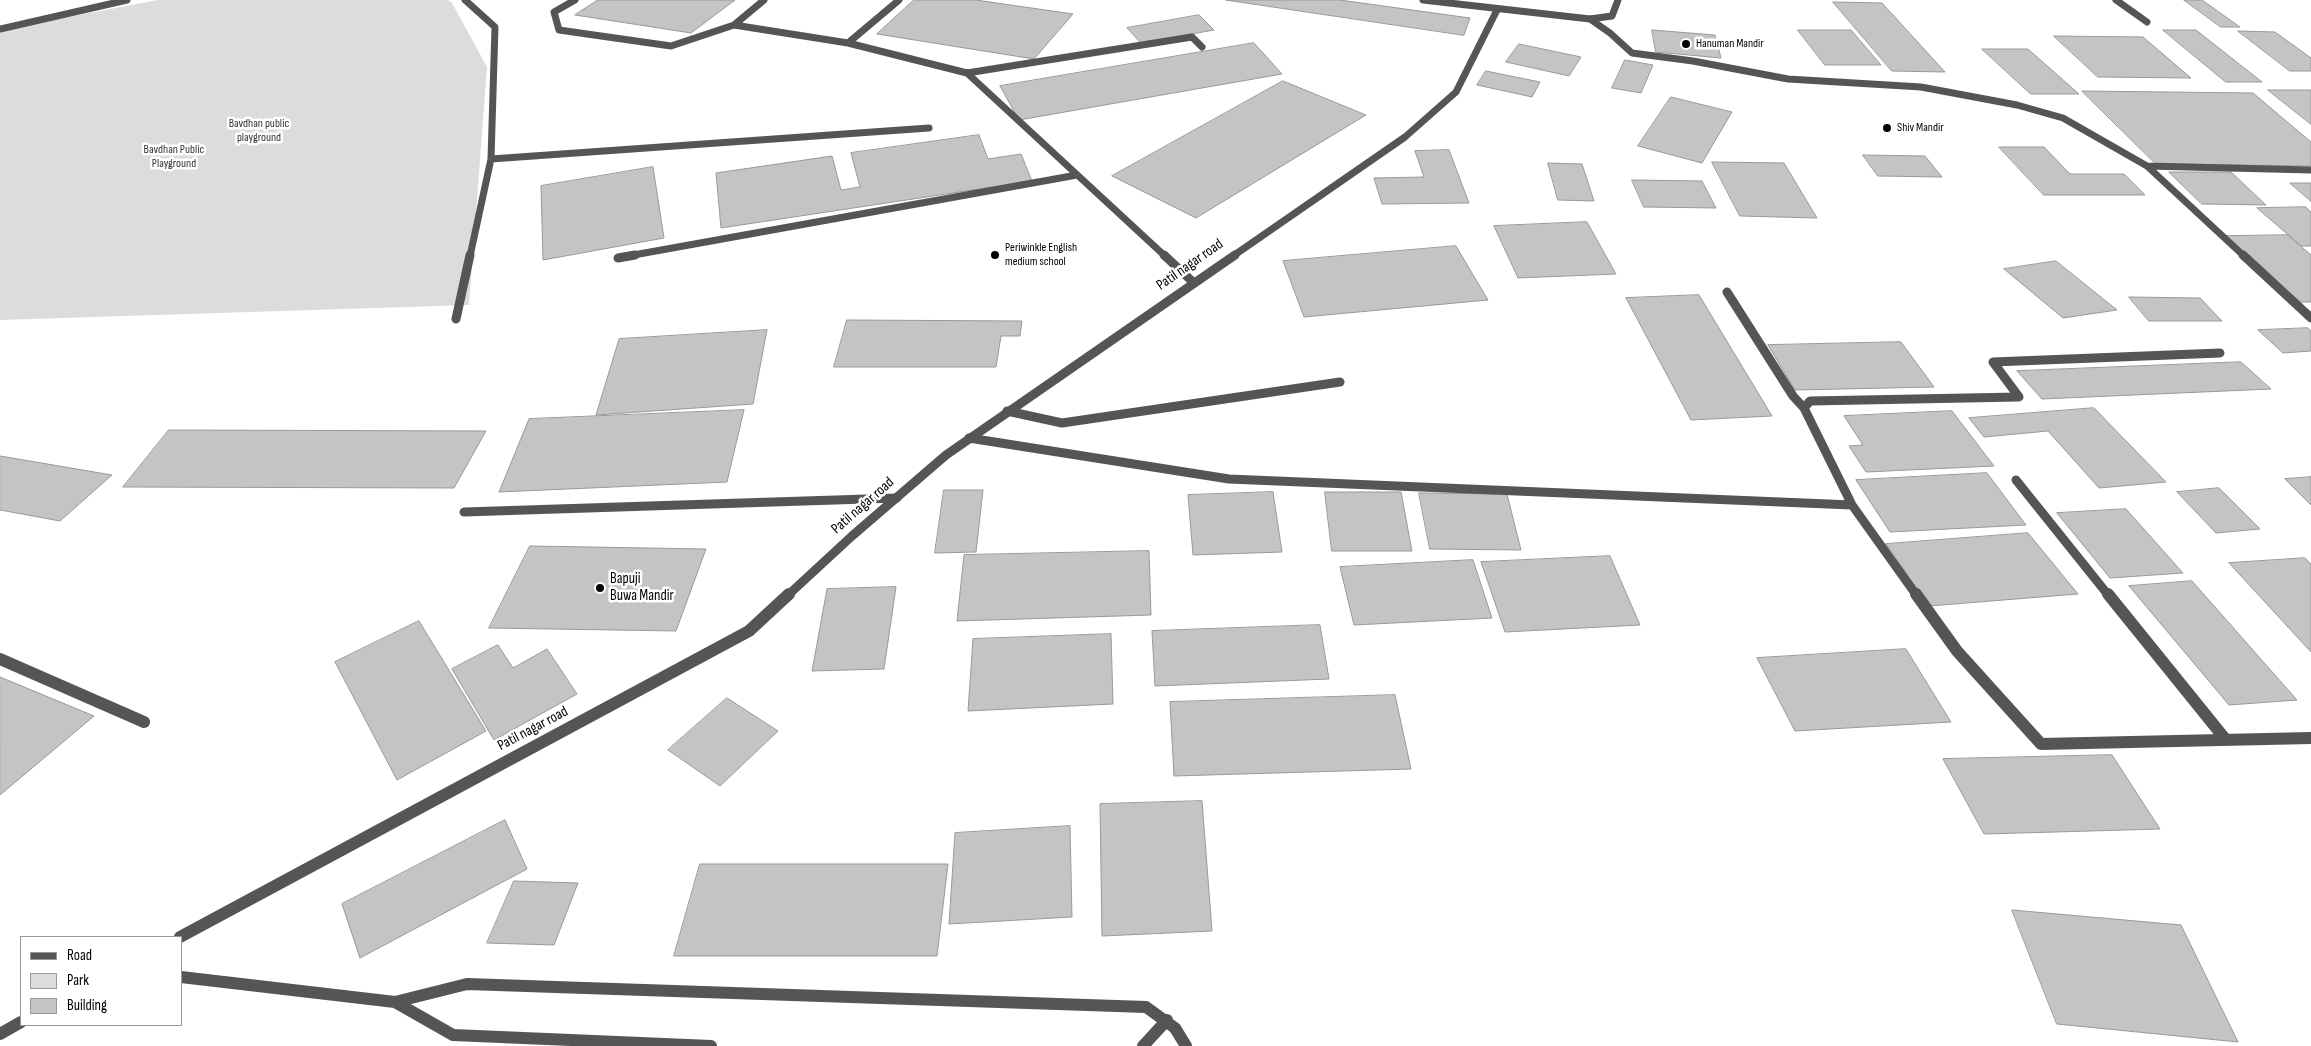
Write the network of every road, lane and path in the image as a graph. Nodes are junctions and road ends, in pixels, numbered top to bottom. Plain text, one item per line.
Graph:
1 (127, 0) edge
2 (465, 0) edge
3 (576, 0) edge
4 (764, 0) edge
5 (899, 0) edge
6 (1423, 0) edge
7 (1618, 0) edge
8 (2116, 0) edge
9 (1497, 10) junction
10 (1590, 19) junction
11 (2147, 22) dead end
12 (734, 25) junction
13 (0, 29) edge
14 (848, 43) junction
15 (1202, 47) dead end
16 (967, 74) junction
17 (929, 128) dead end
18 (491, 159) junction
19 (2146, 166) junction
20 (2311, 170) edge
21 (1077, 175) junction
22 (618, 258) dead end
23 (1194, 283) junction
24 (1727, 292) dead end
25 (2311, 318) edge
26 (456, 319) dead end
27 (2220, 352) dead end
28 (1340, 382) dead end
29 (1804, 408) junction
30 (1007, 411) junction
31 (969, 438) junction
32 (2016, 480) dead end
33 (896, 498) junction
34 (1852, 505) junction
35 (464, 512) dead end
36 (0, 659) edge
37 (144, 722) dead end
38 (2311, 738) edge
39 (2226, 740) junction
40 (182, 936) edge
41 (182, 977) edge
42 (395, 1002) junction
43 (1167, 1020) junction
44 (20, 1023) edge
45 (0, 1034) edge
46 (711, 1046) edge
47 (1143, 1046) edge
48 (1186, 1046) edge

1 - 13 street
2 - 18 street
3 - 12 street
4 - 12 street
5 - 14 street
6 - 9 street
7 - 10 street
8 - 11 street
9 - 10 street
9 - 23 street, Patil nagar road
10 - 19 street
12 - 14 street
14 - 16 street
15 - 16 street
16 - 21 street
17 - 18 street
18 - 26 street
19 - 20 street
19 - 25 street
21 - 22 street
21 - 23 street
23 - 30 street, Patil nagar road
24 - 29 street
27 - 29 street
28 - 30 street
29 - 34 street
30 - 31 street, Patil nagar road
31 - 33 street, Patil nagar road
31 - 34 street
32 - 39 street
33 - 35 street
33 - 40 street, Patil nagar road
34 - 39 street
36 - 37 street
38 - 39 street
41 - 42 street
42 - 43 street
42 - 46 street
43 - 47 street
43 - 48 street
44 - 45 street

